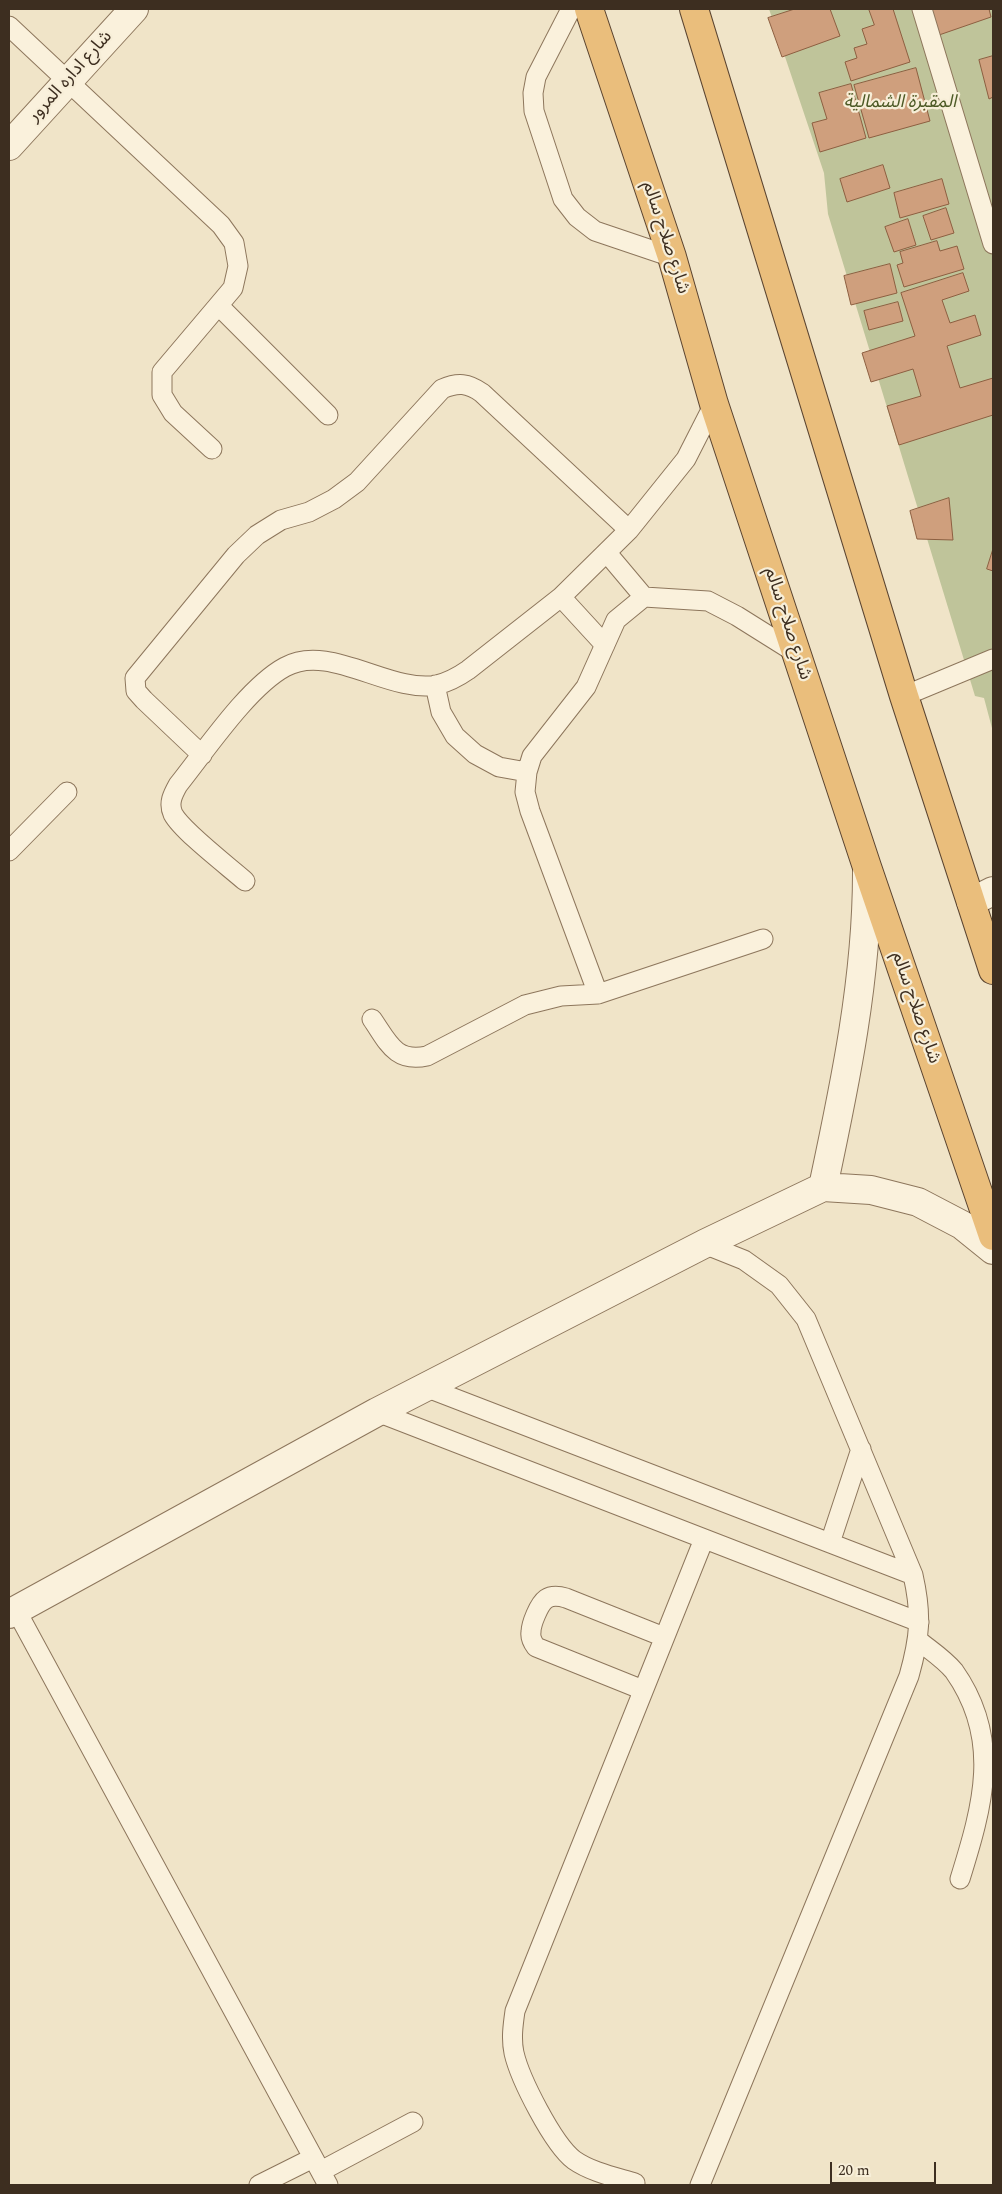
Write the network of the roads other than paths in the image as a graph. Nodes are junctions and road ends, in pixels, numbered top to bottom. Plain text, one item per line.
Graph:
1 (134, 9) edge
2 (570, 9) edge
3 (589, 9) edge
4 (694, 9) edge
5 (922, 9) edge
6 (9, 26) edge
7 (67, 82) junction
8 (9, 146) edge
9 (993, 244) edge
10 (672, 257) junction
11 (219, 306) junction
12 (714, 404) junction
13 (328, 415) dead end
14 (212, 449) dead end
15 (629, 530) junction
16 (607, 553) junction
17 (561, 597) junction
18 (644, 597) junction
19 (604, 645) junction
20 (796, 653) junction
21 (993, 659) edge
22 (436, 685) junction
23 (904, 696) junction
24 (202, 755) junction
25 (526, 772) junction
26 (67, 792) dead end
27 (9, 852) edge
28 (867, 867) junction
29 (245, 881) dead end
30 (982, 897) edge
31 (763, 939) dead end
32 (993, 970) edge
33 (598, 994) junction
34 (372, 1019) dead end
35 (823, 1187) junction
36 (993, 1236) edge
37 (704, 1244) junction
38 (993, 1250) edge
39 (425, 1387) junction
40 (377, 1412) junction
41 (861, 1449) junction
42 (704, 1539) junction
43 (830, 1543) junction
44 (913, 1575) junction
45 (13, 1612) edge
46 (919, 1632) junction
47 (664, 1637) junction
48 (643, 1690) junction
49 (960, 1879) dead end
50 (413, 2122) dead end
51 (321, 2172) edge
52 (635, 2183) dead end
53 (259, 2185) edge
54 (700, 2185) edge

1 - 7 street, شارع اداره المرور
2 - 10 lane
3 - 10 highway, شارع صلاح سالم
4 - 23 highway
5 - 9 lane
6 - 7 lane
7 - 8 street, شارع اداره المرور
7 - 11 lane
10 - 12 highway, شارع صلاح سالم
11 - 13 lane
11 - 14 lane
12 - 15 lane
12 - 20 highway, شارع صلاح سالم
15 - 16 lane
15 - 24 lane
16 - 17 lane
16 - 18 lane
17 - 19 lane
17 - 22 lane
18 - 19 lane
18 - 20 lane
19 - 25 lane
20 - 28 highway, شارع صلاح سالم
21 - 23 lane
22 - 24 lane
22 - 25 lane
23 - 30 highway
24 - 29 lane
25 - 33 lane
26 - 27 lane
28 - 35 street
28 - 36 highway, شارع صلاح سالم
30 - 32 highway
31 - 33 lane
33 - 34 lane
35 - 37 street
35 - 38 street
37 - 39 street
37 - 41 lane
39 - 40 street
39 - 43 lane
40 - 42 lane
40 - 45 street
41 - 43 lane
41 - 44 lane
42 - 46 lane
42 - 47 lane
43 - 44 lane
44 - 46 lane
45 - 51 lane
46 - 49 lane
46 - 54 lane
47 - 48 lane
47 - 48 lane
48 - 52 lane
50 - 51 lane
51 - 53 lane

